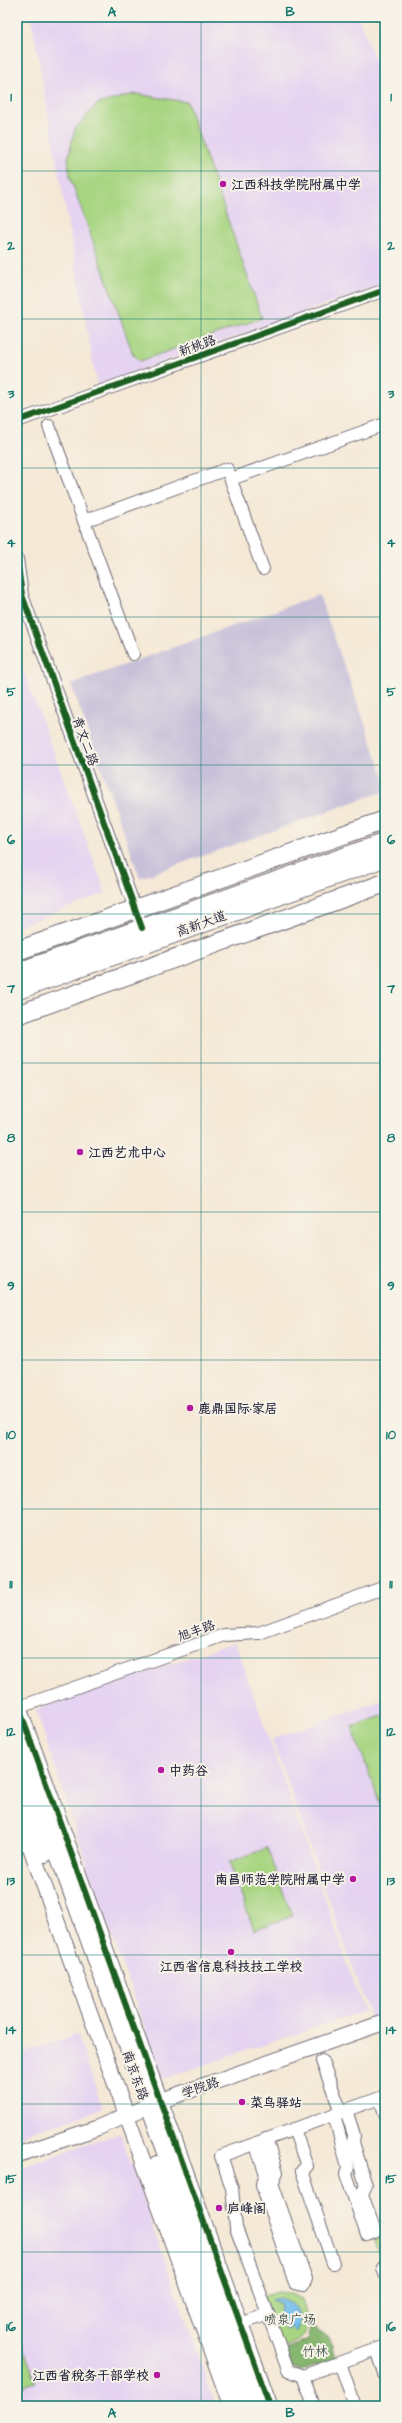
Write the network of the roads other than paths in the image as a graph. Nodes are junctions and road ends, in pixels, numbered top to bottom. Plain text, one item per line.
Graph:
1 (385, 290) edge
2 (17, 421) edge
3 (385, 424) edge
4 (50, 426) dead end
5 (231, 479) junction
6 (84, 521) junction
7 (17, 559) edge
8 (263, 569) dead end
9 (20, 596) edge
10 (133, 654) dead end
11 (385, 820) edge
12 (385, 843) edge
13 (385, 857) edge
14 (385, 883) edge
15 (135, 910) junction
16 (142, 928) junction
17 (17, 951) edge
18 (17, 973) edge
19 (17, 990) edge
20 (17, 1015) edge
21 (385, 1588) edge
22 (17, 1706) edge
23 (17, 1742) edge
24 (17, 1779) edge
25 (17, 1810) edge
26 (28, 1843) edge
27 (385, 2022) edge
28 (322, 2061) dead end
29 (143, 2108) junction
30 (340, 2112) junction
31 (385, 2114) edge
32 (294, 2129) junction
33 (261, 2141) junction
34 (17, 2155) edge
35 (333, 2263) dead end
36 (268, 2314) junction
37 (249, 2321) dead end
38 (381, 2347) edge
39 (340, 2362) junction
40 (385, 2374) edge
41 (303, 2376) junction
42 (232, 2406) edge
43 (244, 2406) edge
44 (258, 2406) edge
45 (270, 2406) edge
46 (314, 2406) edge
47 (355, 2406) edge

1 - 2 street, 新桃路
3 - 5 street
4 - 6 street
5 - 6 street
5 - 8 street
6 - 10 street
7 - 9 street, 青文二路
9 - 15 street, 青文二路
11 - 15 main road
12 - 16 highway, 高新大道
13 - 19 highway, 高新大道
14 - 20 main road
15 - 16 street, 青文二路
15 - 17 main road
16 - 18 highway, 高新大道
21 - 22 street, 旭丰路
22 - 29 street
23 - 29 main road, 南京东路
24 - 26 main road, 南京东路
25 - 26 street
26 - 29 main road, 南京东路
27 - 29 street, 学院路
28 - 30 street
29 - 34 street, 学院路
29 - 42 street
29 - 43 main road, 南京东路
29 - 44 main road, 南京东路
29 - 45 street
30 - 30 street
30 - 31 street
30 - 32 street
32 - 33 street
32 - 35 street
33 - 33 street
33 - 36 street
36 - 37 street
36 - 41 street
38 - 39 street
38 - 40 street
39 - 41 street
39 - 47 street
41 - 46 street

